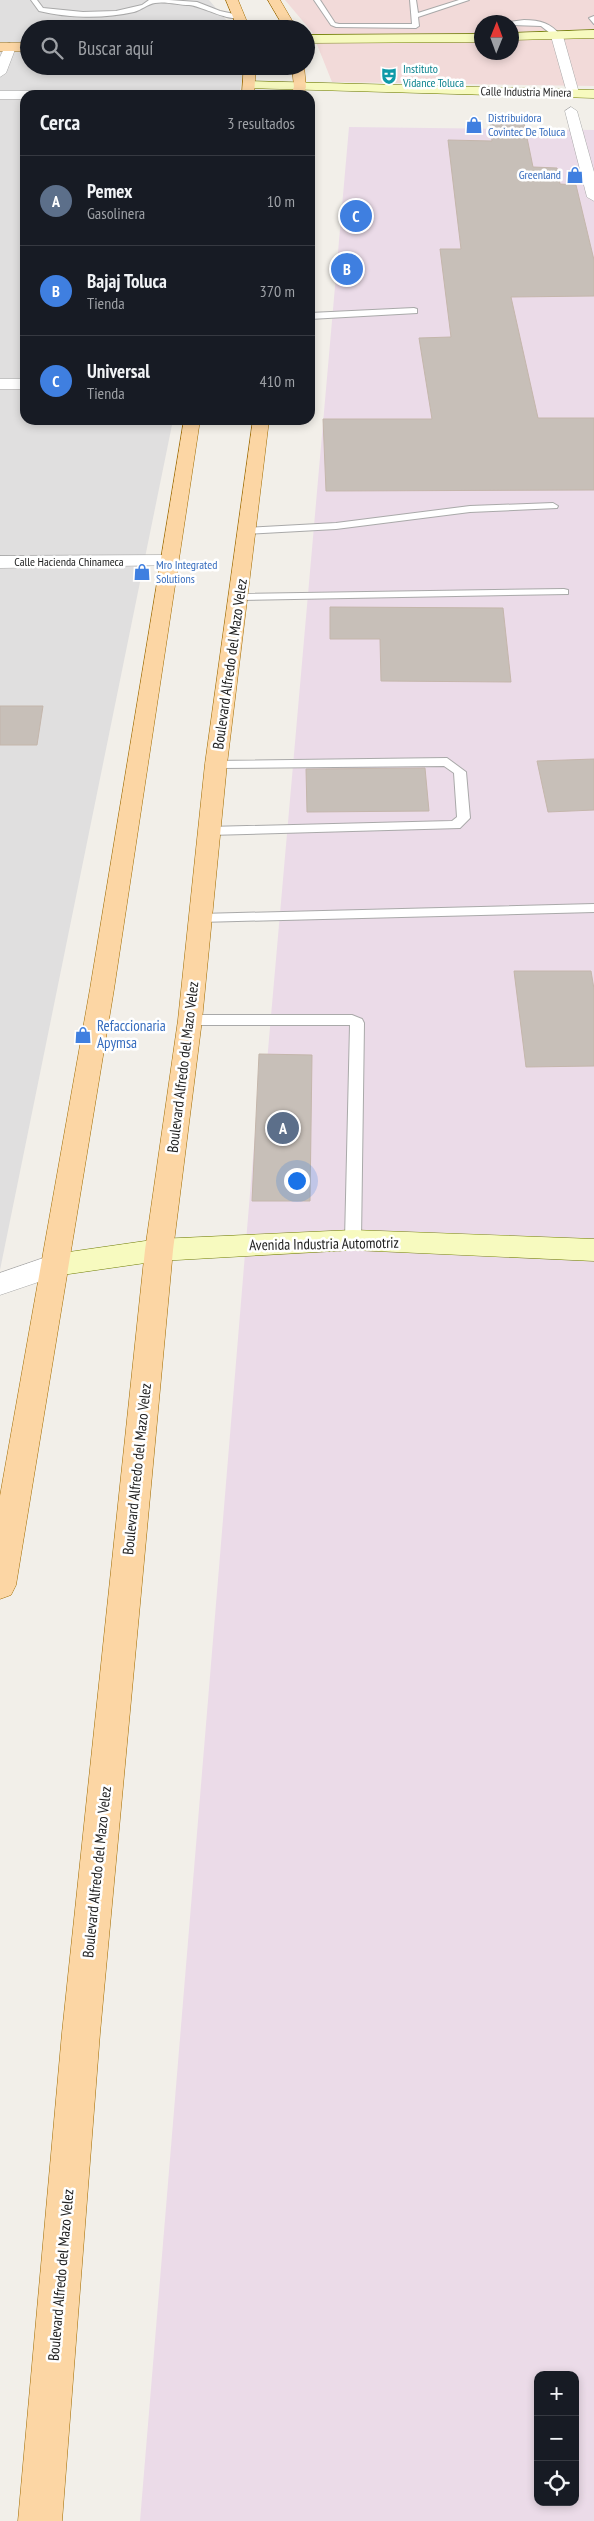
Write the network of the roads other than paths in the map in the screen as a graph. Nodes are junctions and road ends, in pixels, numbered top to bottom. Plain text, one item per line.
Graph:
1 (34, 0) edge
2 (154, 0) edge
3 (232, 0) edge
4 (274, 0) edge
5 (317, 0) edge
6 (466, 0) edge
7 (413, 2) edge
8 (422, 2) dead end
9 (240, 16) junction
10 (415, 16) junction
11 (241, 20) edge
12 (286, 20) edge
13 (519, 23) edge
14 (417, 32) junction
15 (594, 34) edge
16 (474, 36) edge
17 (558, 36) junction
18 (519, 37) edge
19 (315, 38) edge
20 (5, 47) edge
21 (20, 47) edge
22 (0, 73) edge
23 (249, 75) edge
24 (298, 75) edge
25 (248, 90) edge
26 (298, 90) edge
27 (411, 90) junction
28 (315, 91) edge
29 (573, 93) junction
30 (0, 94) edge
31 (594, 94) edge
32 (20, 95) edge
33 (402, 103) dead end
34 (566, 111) joint
35 (586, 112) dead end
36 (594, 196) edge
37 (414, 311) dead end
38 (315, 316) edge
39 (0, 384) edge
40 (20, 384) edge
41 (191, 425) edge
42 (260, 425) edge
43 (552, 506) dead end
44 (247, 531) junction
45 (0, 562) edge
46 (168, 562) junction
47 (564, 592) dead end
48 (239, 597) junction
49 (216, 764) junction
50 (210, 830) junction
51 (594, 908) edge
52 (200, 918) junction
53 (190, 1020) junction
54 (353, 1240) junction
55 (159, 1250) junction
56 (594, 1250) edge
57 (55, 1265) junction
58 (0, 1284) edge
59 (0, 1585) edge
60 (40, 2521) edge

1 - 2 lane
2 - 9 lane
3 - 9 main road
4 - 12 main road
5 - 14 lane
6 - 10 lane
7 - 8 lane
7 - 10 lane
9 - 11 main road
10 - 14 lane
13 - 17 lane
14 - 16 main road
14 - 19 main road
15 - 17 main road
17 - 18 main road
17 - 29 street
20 - 21 main road
20 - 22 street
23 - 25 main road
24 - 26 main road
27 - 28 main road, Calle Industria Minera
27 - 29 main road, Calle Industria Minera
27 - 33 main road
29 - 31 main road, Calle Industria Minera
30 - 32 street
34 - 35 main road, Calle Industria Minera
34 - 36 street
37 - 38 lane
39 - 40 street
41 - 46 main road
42 - 44 main road, Boulevard Alfredo del Mazo Velez
43 - 44 lane
44 - 48 main road, Boulevard Alfredo del Mazo Velez
45 - 46 street, Calle Hacienda Chinameca
46 - 57 main road
47 - 48 lane
48 - 49 main road, Boulevard Alfredo del Mazo Velez
49 - 50 main road, Boulevard Alfredo del Mazo Velez
49 - 50 lane
50 - 52 main road, Boulevard Alfredo del Mazo Velez
51 - 52 lane
52 - 53 main road, Boulevard Alfredo del Mazo Velez
53 - 54 lane
53 - 55 main road, Boulevard Alfredo del Mazo Velez
54 - 55 main road, Avenida Industria Automotriz
54 - 56 main road, Avenida Industria Automotriz
55 - 57 main road, Avenida Industria Automotriz
55 - 60 main road, Boulevard Alfredo del Mazo Velez
57 - 58 street
57 - 59 main road

